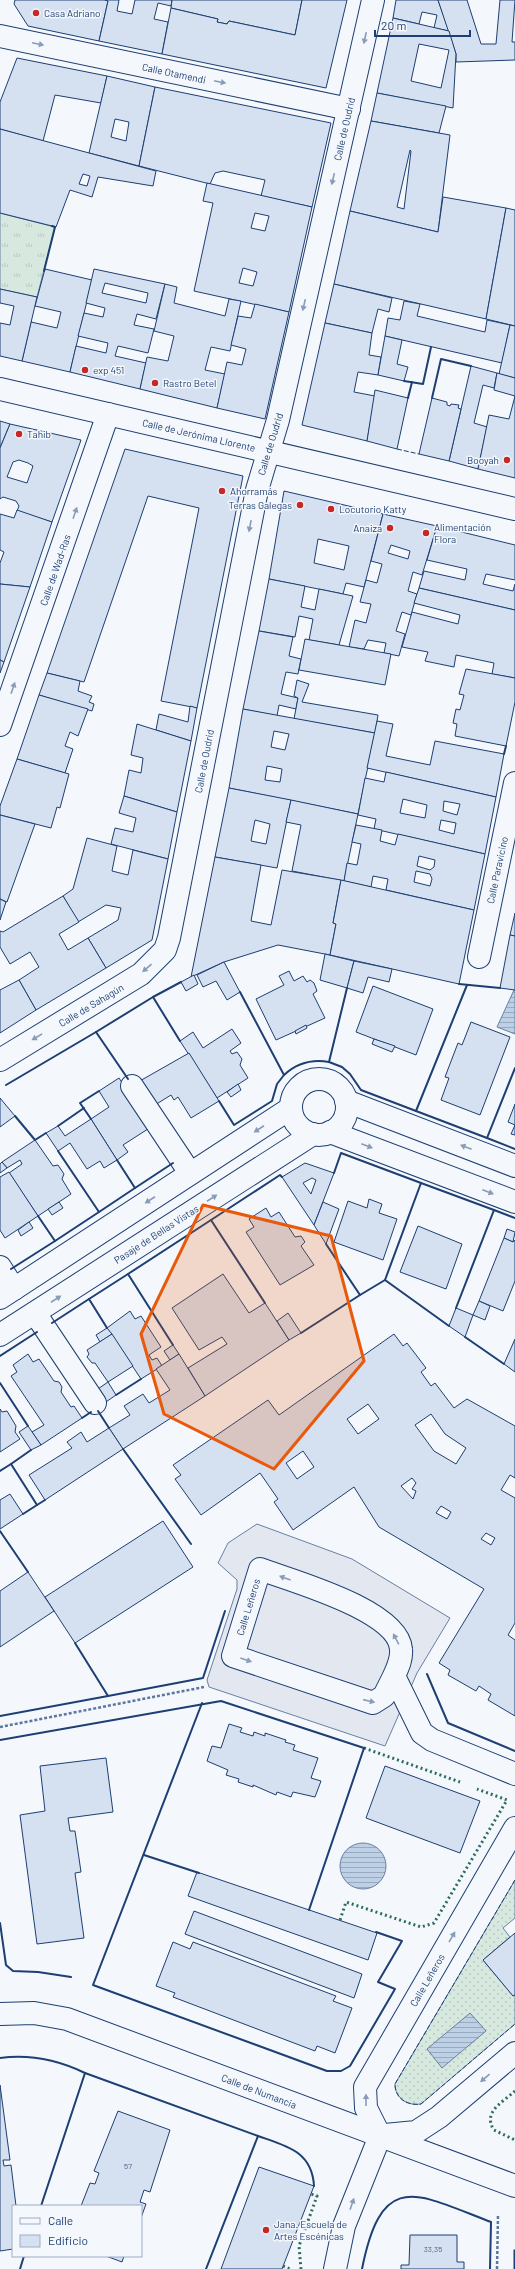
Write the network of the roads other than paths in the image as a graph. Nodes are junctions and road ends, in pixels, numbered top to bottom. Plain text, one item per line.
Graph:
1 (373, 0) edge
2 (0, 36) edge
3 (349, 109) junction
4 (0, 389) edge
5 (108, 414) junction
6 (267, 451) junction
7 (515, 509) edge
8 (0, 725) edge
9 (515, 783) edge
10 (169, 938) joint
11 (479, 957) dead end
12 (0, 1060) edge
13 (132, 1086) dead end
14 (346, 1101) junction
15 (291, 1108) junction
16 (322, 1133) junction
17 (515, 1166) edge
18 (190, 1173) junction
19 (515, 1202) edge
20 (0, 1267) edge
21 (7, 1293) edge
22 (35, 1313) junction
23 (0, 1335) edge
24 (95, 1403) dead end
25 (394, 1676) junction
26 (515, 1774) edge
27 (515, 1828) edge
28 (0, 2014) edge
29 (515, 2053) edge
30 (380, 2136) junction
31 (515, 2186) edge
32 (335, 2269) edge

1 -> 3 street, Calle de Oudrid
2 -> 3 street, Calle Otamendi
3 -> 6 street, Calle de Oudrid
4 - 5 street, Calle de Jerónima Llorente
5 - 6 street, Calle de Jerónima Llorente
8 -> 5 street, Calle de Wad-Ras
6 - 7 street, Calle de Jerónima Llorente
6 -> 10 street, Calle de Oudrid
9 - 11 street, Calle Paravicino
10 -> 12 street, Calle de Sahagún
13 - 18 street
14 - 15 street
14 - 16 street, Pasaje de Bellas Vistas
17 -> 14 street
15 - 16 street
15 -> 18 street
16 -> 19 street
22 -> 16 street, Pasaje de Bellas Vistas
18 -> 21 street
20 - 21 street
22 - 23 street, Pasaje de Bellas Vistas
22 - 24 street
25 -> 25 street, Calle Leñeros
25 - 26 street
30 -> 27 street, Calle Leñeros
28 - 30 street, Calle de Numancia
29 -> 30 street
30 - 31 street, Calle de Numancia
32 -> 30 street

